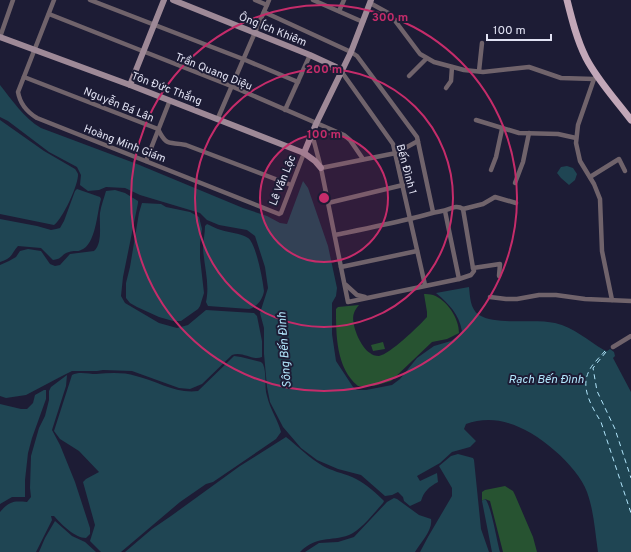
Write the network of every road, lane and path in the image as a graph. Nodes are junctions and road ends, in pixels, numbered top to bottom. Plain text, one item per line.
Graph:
1 (12, 0) edge
2 (54, 0) edge
3 (90, 0) edge
4 (164, 0) edge
5 (173, 0) edge
6 (255, 0) edge
7 (313, 0) edge
8 (344, 0) edge
9 (567, 0) edge
10 (371, 1) edge
11 (268, 2) edge
12 (339, 11) junction
13 (264, 12) junction
14 (49, 14) junction
15 (362, 22) junction
16 (153, 24) junction
17 (255, 32) junction
18 (0, 37) edge
19 (482, 43) dead end
20 (34, 50) junction
21 (142, 52) junction
22 (351, 52) junction
23 (310, 55) junction
24 (244, 59) junction
25 (426, 59) junction
26 (452, 67) junction
27 (341, 71) junction
28 (479, 71) junction
29 (409, 76) dead end
30 (24, 77) junction
31 (595, 77) junction
32 (298, 82) junction
33 (130, 85) junction
34 (231, 86) junction
35 (446, 88) dead end
36 (170, 100) junction
37 (285, 110) junction
38 (628, 112) edge
39 (218, 118) junction
40 (476, 120) dead end
41 (631, 120) edge
42 (316, 124) junction
43 (158, 129) junction
44 (502, 129) junction
45 (529, 133) junction
46 (312, 134) junction
47 (576, 138) junction
48 (418, 140) junction
49 (304, 153) junction
50 (396, 153) junction
51 (363, 159) junction
52 (146, 161) junction
53 (321, 168) junction
54 (491, 170) dead end
55 (625, 171) dead end
56 (590, 177) junction
57 (515, 183) dead end
58 (291, 185) junction
59 (403, 186) junction
60 (328, 203) junction
61 (516, 203) dead end
62 (463, 209) junction
63 (445, 211) junction
64 (433, 212) junction
65 (279, 214) joint
66 (411, 219) junction
67 (335, 235) junction
68 (417, 251) junction
69 (341, 267) junction
70 (474, 268) junction
71 (499, 276) dead end
72 (459, 278) junction
73 (344, 282) junction
74 (425, 285) junction
75 (490, 297) dead end
76 (366, 298) junction
77 (612, 300) junction
78 (631, 301) edge
79 (631, 336) edge
80 (613, 347) dead end

1 - 18 street
2 - 14 street, Hoàng Minh Giám
3 - 16 street
4 - 16 street
5 - 17 street, Ông Ích Khiêm
6 - 11 street
7 - 12 street
8 - 12 street
9 - 31 main road
10 - 15 street, Lê Văn Lộc
10 - 25 street
11 - 13 street
12 - 15 street
13 - 17 street
13 - 22 street
14 - 20 street, Hoàng Minh Giám
14 - 21 street, Trần Quang Diệu
15 - 22 street, Lê Văn Lộc
16 - 21 street
16 - 24 street
17 - 23 street, Ông Ích Khiêm
17 - 24 street
18 - 20 street, Tôn Đức Thắng
19 - 28 street
20 - 30 street, Hoàng Minh Giám
20 - 33 street, Tôn Đức Thắng
21 - 33 street
21 - 34 street, Trần Quang Diệu
22 - 27 street, Lê Văn Lộc
22 - 48 street
23 - 27 street, Ông Ích Khiêm
23 - 32 street
24 - 32 street
24 - 34 street
25 - 26 street
25 - 29 street
26 - 28 street
26 - 35 street
27 - 42 street, Lê Văn Lộc
27 - 50 street, Bến Đình 1
28 - 31 street
30 - 43 street, Nguyễn Bá Lân
30 - 52 street, Hoàng Minh Giám
31 - 38 main road
31 - 47 street
32 - 37 street
33 - 36 street, Tôn Đức Thắng
34 - 37 street, Trần Quang Diệu
34 - 39 street
36 - 39 street, Tôn Đức Thắng
36 - 43 street
37 - 42 street, Trần Quang Diệu
38 - 41 main road
39 - 49 street, Tôn Đức Thắng
40 - 44 street
42 - 46 street, Lê Văn Lộc
42 - 51 street, Trần Quang Diệu
43 - 52 street
43 - 58 street, Nguyễn Bá Lân
44 - 45 street
44 - 54 street
45 - 47 street
45 - 57 street
46 - 49 street, Lê Văn Lộc
46 - 53 street
47 - 56 street
48 - 50 street
48 - 64 street
49 - 53 street, Tôn Đức Thắng
49 - 58 street, Lê Văn Lộc
50 - 51 street
50 - 59 street, Bến Đình 1
51 - 53 street
52 - 65 street, Hoàng Minh Giám
53 - 60 street
55 - 56 street
56 - 77 street
58 - 65 street, Lê Văn Lộc
59 - 60 street
59 - 66 street, Bến Đình 1
60 - 67 street
61 - 62 street
62 - 63 street
62 - 70 street
63 - 64 street
63 - 72 street
64 - 66 street
66 - 67 street
66 - 68 street, Bến Đình 1
67 - 69 street
68 - 69 street
68 - 74 street, Bến Đình 1
69 - 73 street
70 - 71 street
70 - 72 street
72 - 74 street
73 - 76 street
73 - 76 street
74 - 76 street
75 - 77 street
77 - 78 street
79 - 80 street

